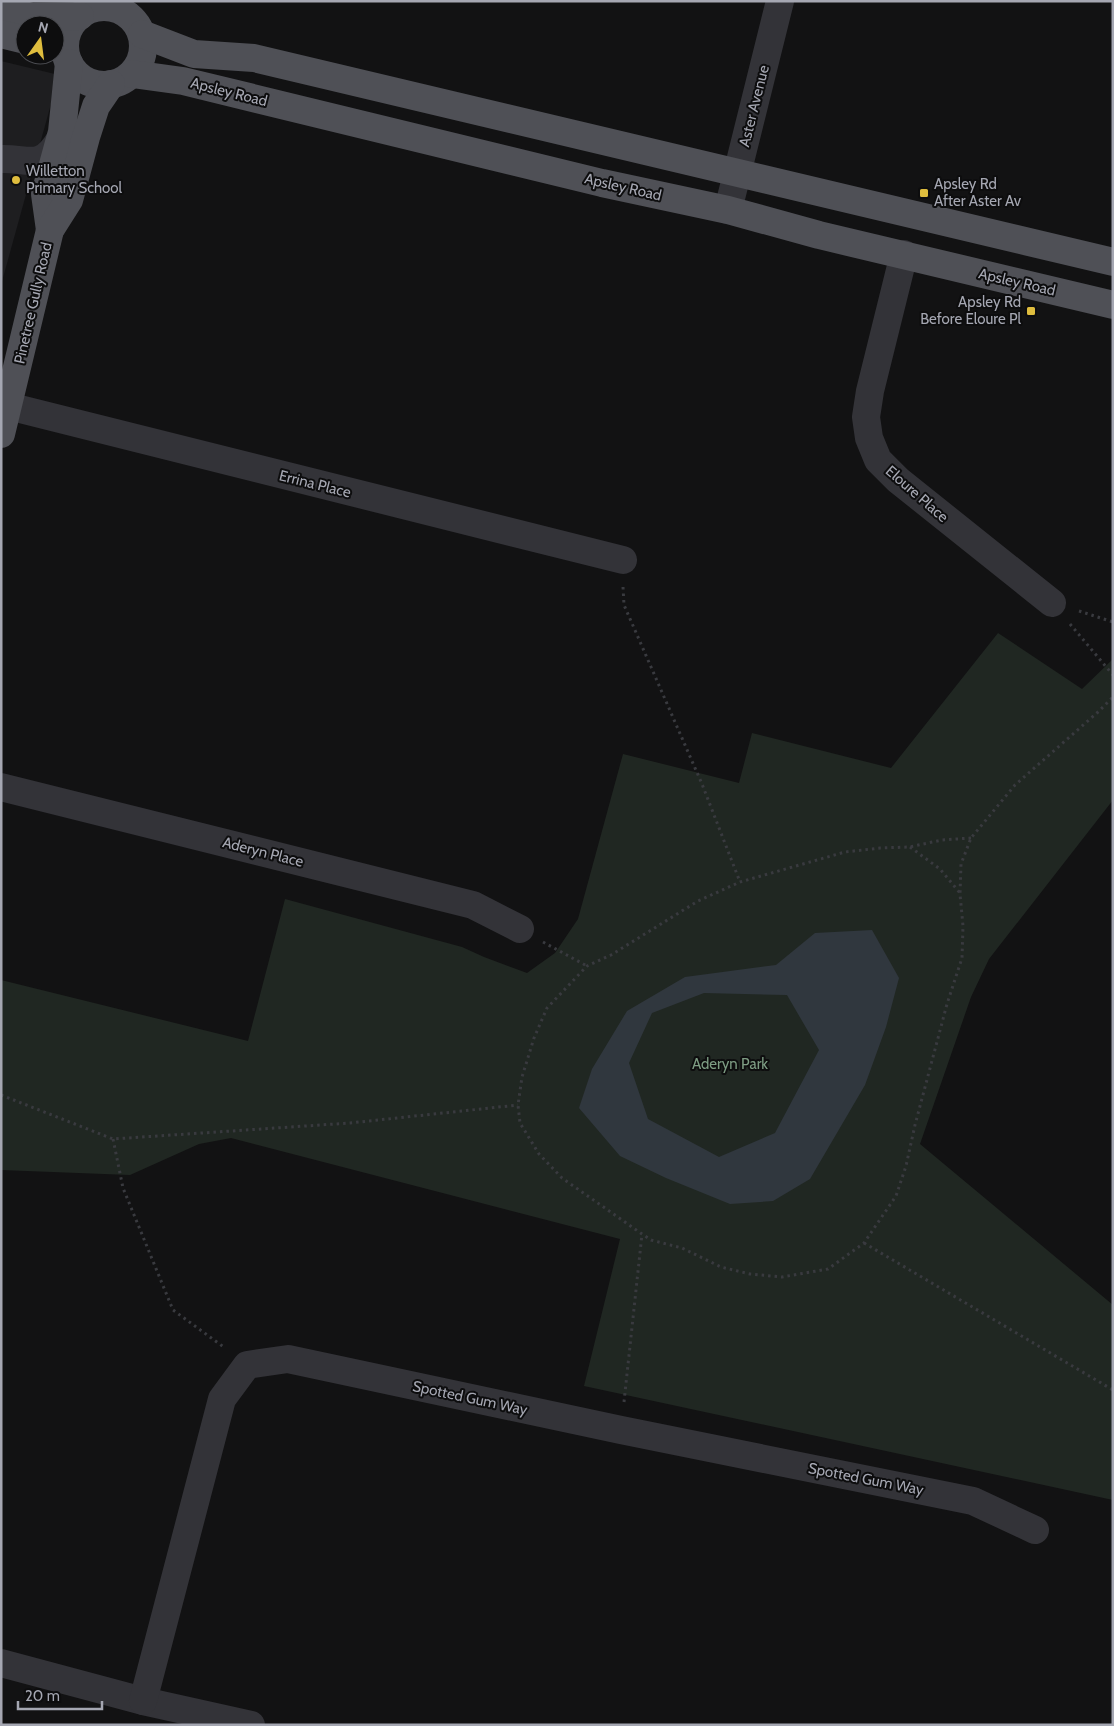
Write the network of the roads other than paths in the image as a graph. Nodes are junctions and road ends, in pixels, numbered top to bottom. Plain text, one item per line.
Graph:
1 (780, 1) edge
2 (1, 8) edge
3 (80, 16) junction
4 (1, 34) edge
5 (142, 34) junction
6 (15, 38) edge
7 (65, 43) edge
8 (65, 59) edge
9 (63, 65) edge
10 (122, 79) junction
11 (59, 141) junction
12 (1, 159) edge
13 (737, 173) junction
14 (728, 210) junction
15 (50, 230) junction
16 (904, 254) junction
17 (1113, 262) edge
18 (1113, 305) edge
19 (8, 406) junction
20 (1, 434) edge
21 (623, 560) road end
22 (1052, 603) road end
23 (1, 787) edge
24 (520, 930) road end
25 (1035, 1530) dead end
26 (1, 1663) edge
27 (143, 1701) junction
28 (251, 1725) edge

1 - 13 street, Aster Avenue
2 - 3 main road
3 - 5 main road
3 - 7 main road
4 - 6 main road
5 - 10 main road
5 - 13 main road, Apsley Road
8 - 10 main road, Apsley Road
9 - 11 main road, Pinetree Gully Road
10 - 14 main road, Apsley Road
10 - 15 main road, Pinetree Gully Road
11 - 12 street
11 - 15 main road, Pinetree Gully Road
13 - 14 street, Aster Avenue
13 - 17 main road, Apsley Road
14 - 16 main road, Apsley Road
15 - 19 main road, Pinetree Gully Road
16 - 18 main road, Apsley Road
16 - 22 street, Eloure Place
19 - 20 main road, Pinetree Gully Road
19 - 21 street, Errina Place
23 - 24 street, Aderyn Place
25 - 27 street, Spotted Gum Way
26 - 27 street
27 - 28 street

